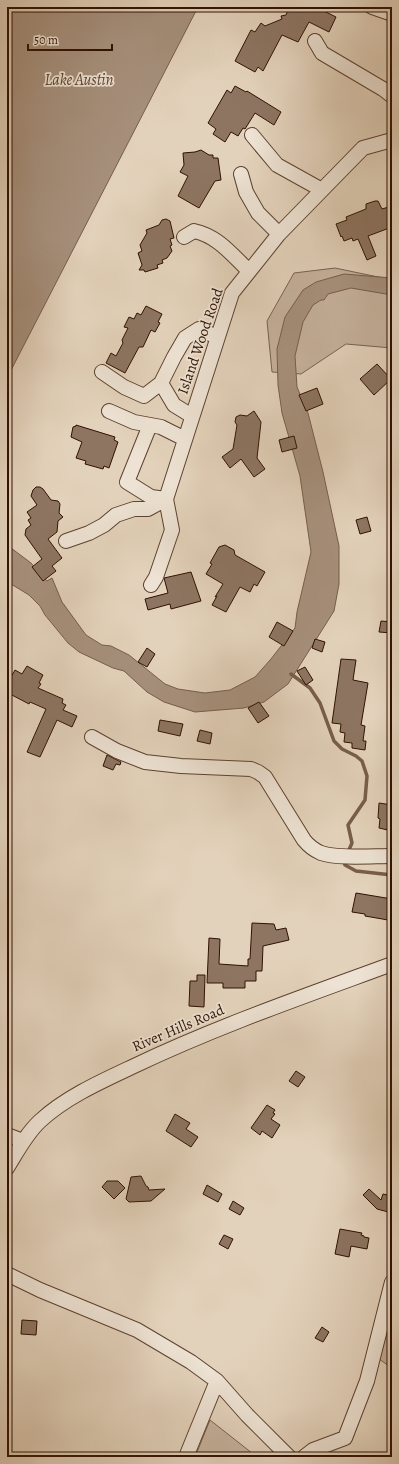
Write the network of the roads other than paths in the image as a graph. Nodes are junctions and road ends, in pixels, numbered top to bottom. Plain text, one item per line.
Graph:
1 (372, 7) edge
2 (392, 14) edge
3 (315, 41) dead end
4 (392, 96) edge
5 (252, 135) dead end
6 (392, 140) edge
7 (241, 174) dead end
8 (322, 190) junction
9 (279, 234) junction
10 (184, 237) dead end
11 (249, 271) junction
12 (218, 336) junction
13 (102, 372) dead end
14 (161, 383) junction
15 (109, 411) dead end
16 (192, 416) junction
17 (150, 425) junction
18 (185, 439) junction
19 (166, 498) junction
20 (66, 541) dead end
21 (152, 586) dead end
22 (92, 737) dead end
23 (392, 856) edge
24 (392, 964) edge
25 (7, 1135) edge
26 (23, 1142) junction
27 (7, 1168) edge
28 (7, 1274) edge
29 (392, 1282) edge
30 (217, 1381) junction
31 (186, 1457) edge
32 (289, 1457) edge
33 (304, 1457) edge

1 - 2 street
3 - 4 street
5 - 8 street
6 - 8 street, Island Wood Road
7 - 9 street
8 - 9 street, Island Wood Road
9 - 11 street, Island Wood Road
10 - 11 street
11 - 12 street, Island Wood Road
12 - 14 street
12 - 16 street, Island Wood Road
13 - 14 street
14 - 16 street
15 - 17 street
16 - 18 street, Island Wood Road
17 - 18 street
17 - 19 street
18 - 19 street, Island Wood Road
19 - 20 street
19 - 21 street
22 - 23 street
24 - 26 street, River Hills Road
25 - 26 street
26 - 27 street, River Hills Road
28 - 30 street
29 - 33 street
30 - 31 street
30 - 32 street

